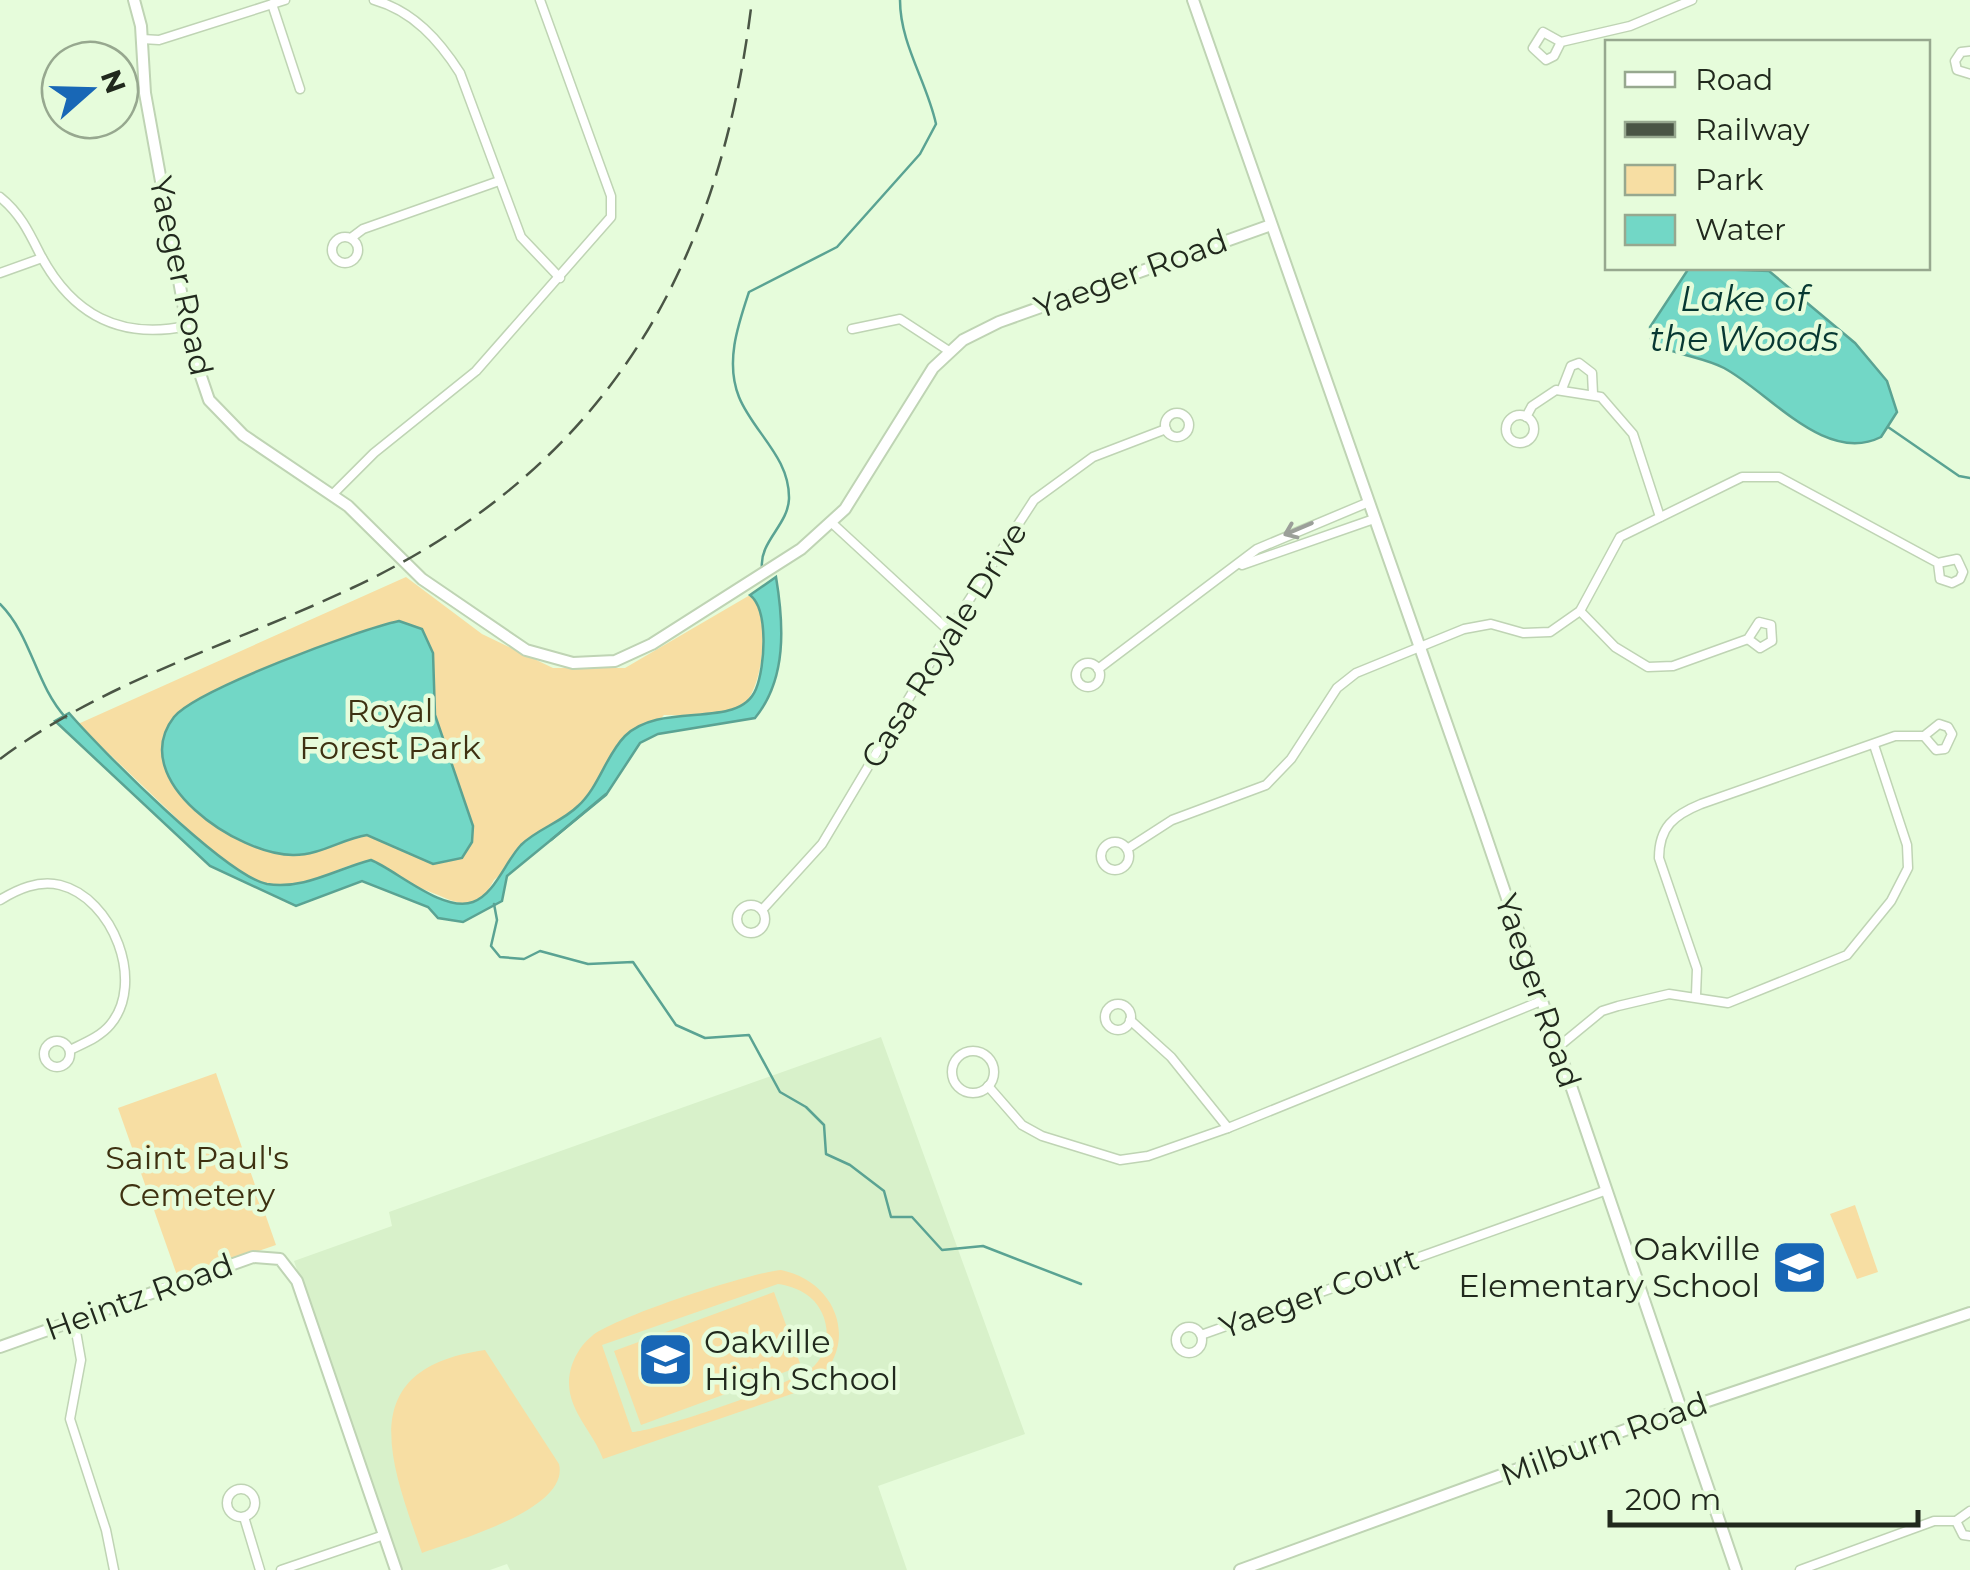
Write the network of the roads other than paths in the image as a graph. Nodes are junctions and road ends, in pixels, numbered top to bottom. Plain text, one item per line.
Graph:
1 (134, 0) edge
2 (284, 0) edge
3 (374, 0) edge
4 (410, 0) edge
5 (540, 0) edge
6 (1192, 0) edge
7 (1692, 0) edge
8 (272, 4) junction
9 (404, 11) junction
10 (142, 39) junction
11 (1561, 42) dead end
12 (1970, 51) edge
13 (1970, 74) edge
14 (300, 89) dead end
15 (499, 181) junction
16 (0, 197) edge
17 (1271, 224) junction
18 (350, 238) dead end
19 (42, 258) junction
20 (0, 274) edge
21 (560, 278) junction
22 (187, 326) junction
23 (852, 329) dead end
24 (949, 351) junction
25 (1562, 389) junction
26 (1592, 394) junction
27 (1526, 417) dead end
28 (1166, 429) dead end
29 (333, 494) junction
30 (1369, 502) junction
31 (1660, 516) junction
32 (1374, 520) junction
33 (833, 524) junction
34 (1938, 562) dead end
35 (1233, 568) junction
36 (1580, 611) junction
37 (949, 631) junction
38 (1748, 639) dead end
39 (1420, 647) junction
40 (1098, 669) dead end
41 (1924, 736) dead end
42 (1874, 744) junction
43 (1127, 849) dead end
44 (0, 900) edge
45 (762, 910) dead end
46 (1696, 995) junction
47 (1541, 1001) junction
48 (1130, 1020) dead end
49 (1557, 1048) junction
50 (70, 1050) dead end
51 (988, 1086) junction
52 (1228, 1128) junction
53 (1606, 1190) junction
54 (1970, 1312) edge
55 (74, 1320) junction
56 (1201, 1336) dead end
57 (0, 1347) edge
58 (1683, 1410) junction
59 (1970, 1511) edge
60 (244, 1517) dead end
61 (1956, 1521) junction
62 (384, 1535) junction
63 (1970, 1536) edge
64 (114, 1570) edge
65 (260, 1570) edge
66 (281, 1570) edge
67 (396, 1570) edge
68 (1240, 1570) edge
69 (1736, 1570) edge
70 (1800, 1570) edge

1 - 10 street, Yaeger Road
2 - 8 street
3 - 9 street
4 - 9 street
5 - 21 street
6 - 17 street
7 - 11 street
8 - 10 street
8 - 14 street
9 - 15 street
10 - 22 street, Yaeger Road
12 - 13 street
15 - 18 street
15 - 21 street
16 - 19 street
17 - 24 street, Yaeger Road
17 - 30 street, Yaeger Road
19 - 20 street
19 - 22 street
21 - 29 street
22 - 29 street, Yaeger Road
23 - 24 street
24 - 33 street, Yaeger Road
25 - 26 street
25 - 26 street
25 - 27 street
26 - 31 street
28 - 37 street, Casa Royale Drive
29 - 33 street, Yaeger Road
30 - 32 street, Yaeger Road
30 -> 35 street
31 - 34 street
31 - 36 street
32 - 35 street
32 - 39 street, Yaeger Road
33 - 37 street
35 - 40 street
36 - 38 street
36 - 39 street
37 - 45 street, Casa Royale Drive
39 - 43 street
39 - 47 street, Yaeger Road
41 - 42 street
42 - 46 street
42 - 46 street
44 - 50 street
46 - 49 street
47 - 49 street, Yaeger Road
47 - 52 street
48 - 52 street
49 - 53 street, Yaeger Road
51 - 51 street
51 - 52 street
53 - 56 street, Yaeger Court
53 - 58 street, Yaeger Road
54 - 58 street, Milburn Road
55 - 57 street, Heintz Road
55 - 62 street, Heintz Road
55 - 64 street
58 - 68 street, Milburn Road
58 - 69 street, Yaeger Road
59 - 61 street
60 - 65 street
61 - 63 street
61 - 70 street
62 - 66 street
62 - 67 street

